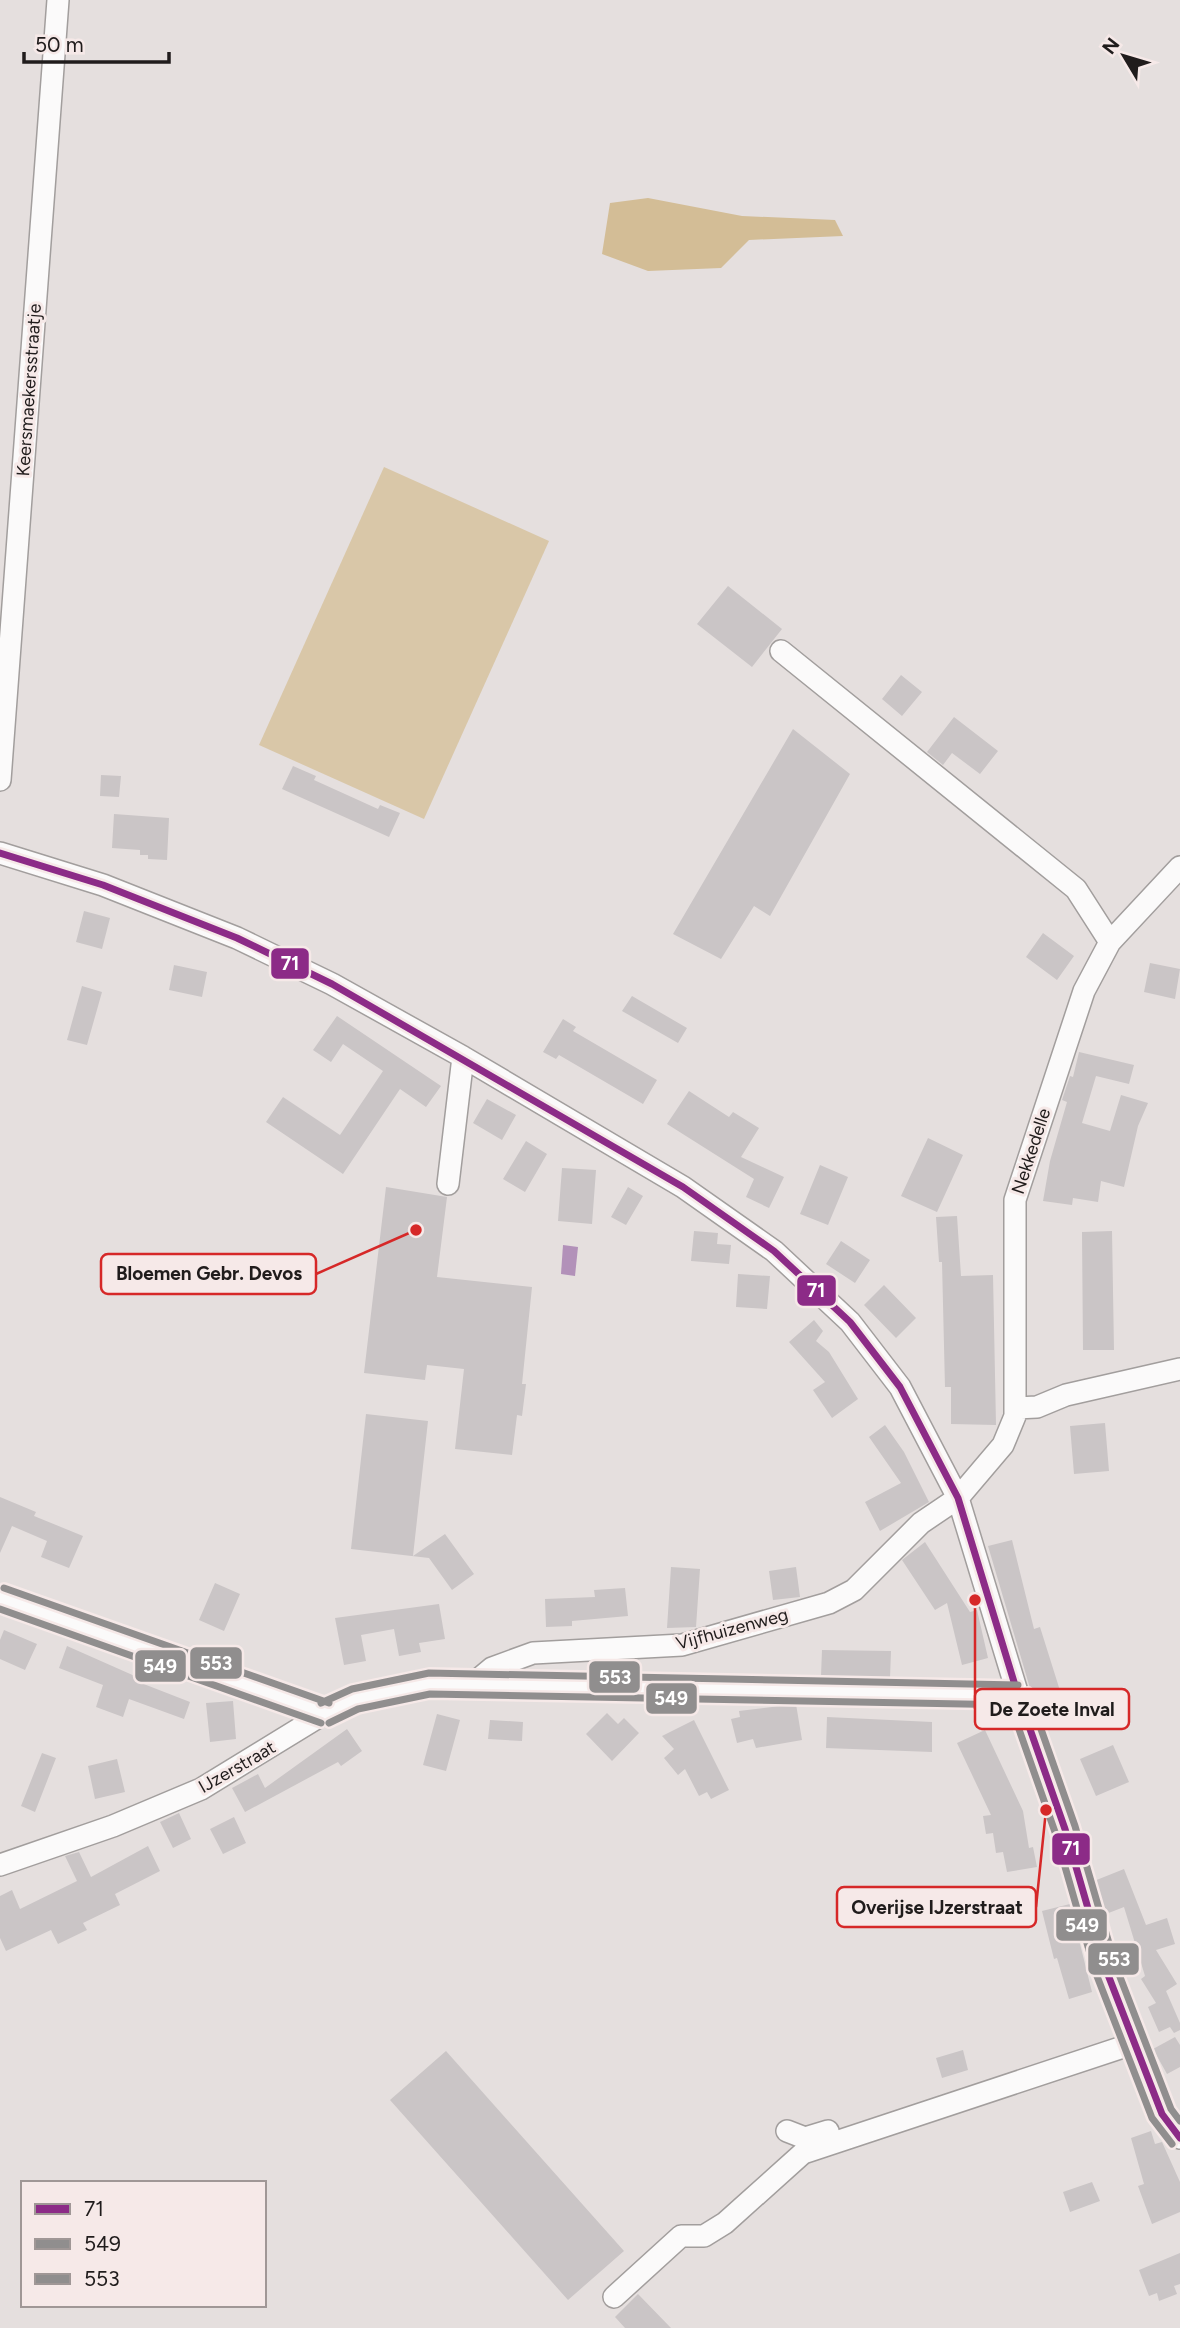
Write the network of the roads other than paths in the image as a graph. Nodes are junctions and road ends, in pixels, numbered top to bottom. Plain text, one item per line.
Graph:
1 (58, 0) edge
2 (781, 651) dead end
3 (0, 780) edge
4 (0, 853) edge
5 (1180, 867) edge
6 (1110, 942) junction
7 (463, 1057) junction
8 (448, 1184) dead end
9 (1180, 1369) edge
10 (1015, 1408) junction
11 (958, 1498) junction
12 (0, 1598) edge
13 (474, 1683) junction
14 (1018, 1695) junction
15 (325, 1713) junction
16 (0, 1865) edge
17 (1132, 2036) junction
18 (787, 2131) dead end
19 (1180, 2138) edge
20 (614, 2297) dead end

1 - 3 street, Keersmaekersstraatje
2 - 6 street
4 - 7 street
5 - 6 street, Nekkedelle
6 - 10 street, Nekkedelle
7 - 8 street
7 - 11 street
9 - 10 street
10 - 11 street, Nekkedelle
11 - 13 street, Vijfhuizenweg
11 - 14 street
12 - 15 street
13 - 14 street, IJzerstraat
13 - 15 street, IJzerstraat
14 - 17 street
15 - 16 street, IJzerstraat
17 - 18 street
17 - 19 street
17 - 20 street

